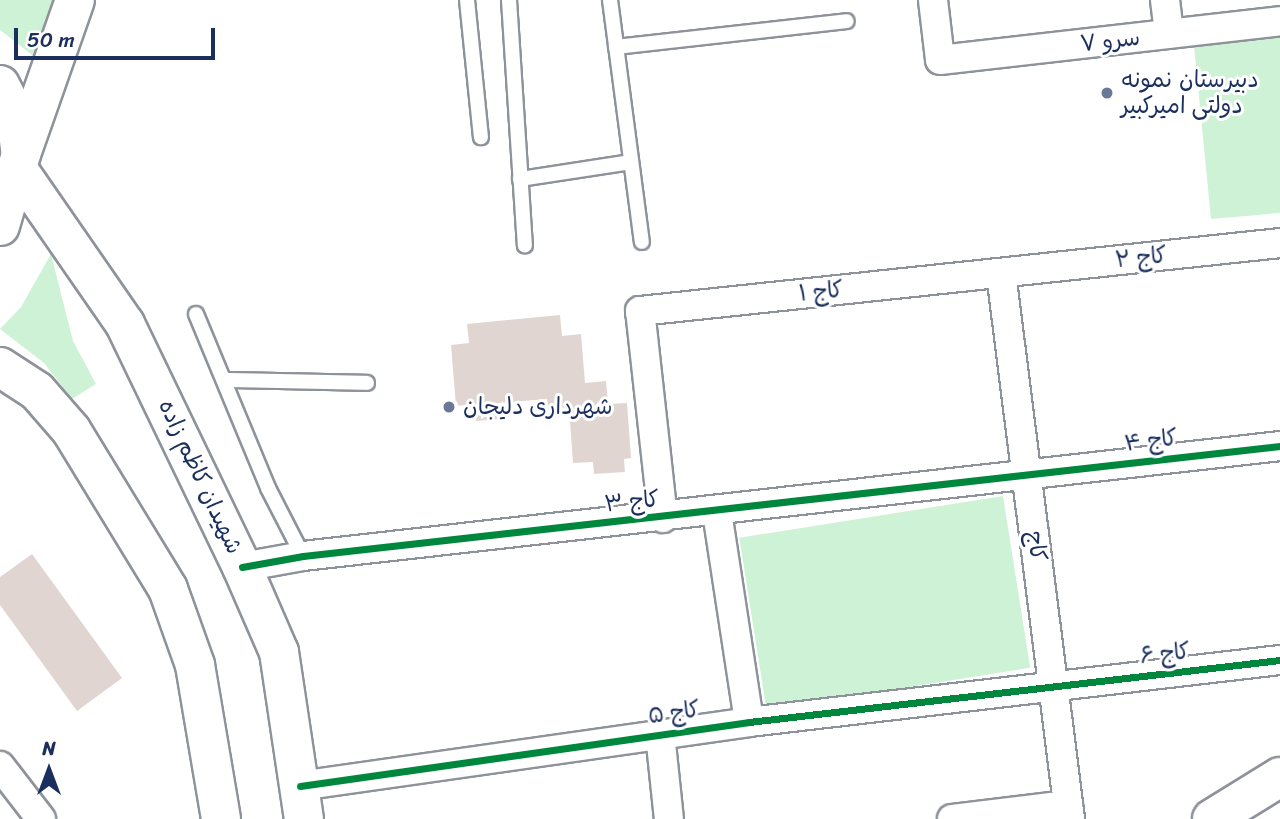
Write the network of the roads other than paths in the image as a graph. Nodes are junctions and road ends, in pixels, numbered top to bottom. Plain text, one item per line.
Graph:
1 (75, 0) edge
2 (467, 0) edge
3 (509, 0) edge
4 (610, 0) edge
5 (933, 0) edge
6 (1166, 0) edge
7 (1280, 21) edge
8 (847, 22) dead end
9 (1169, 34) junction
10 (616, 47) junction
11 (0, 85) edge
12 (481, 137) dead end
13 (19, 161) junction
14 (631, 162) junction
15 (520, 179) junction
16 (0, 226) edge
17 (642, 242) dead end
18 (1280, 243) edge
19 (525, 245) dead end
20 (1001, 273) junction
21 (196, 314) dead end
22 (0, 367) edge
23 (226, 380) junction
24 (366, 383) dead end
25 (1280, 446) edge
26 (1027, 475) junction
27 (717, 512) junction
28 (663, 518) junction
29 (303, 556) junction
30 (242, 567) junction
31 (1280, 660) edge
32 (1053, 685) junction
33 (749, 722) junction
34 (660, 734) junction
35 (0, 766) edge
36 (1280, 777) edge
37 (302, 802) edge
38 (1280, 807) edge
39 (1069, 812) edge
40 (41, 819) edge
41 (221, 819) edge
42 (669, 819) edge
43 (952, 819) edge
44 (1212, 819) edge
45 (1228, 819) edge

1 - 13 main road
2 - 12 lane
3 - 15 lane
4 - 10 lane
5 - 9 street, سرو ۷
6 - 9 street
7 - 9 street, سرو ۷
8 - 10 lane
10 - 14 lane
11 - 13 main road
13 - 16 main road
13 - 30 main road, شهیدان کاظم زاده
14 - 15 lane
14 - 17 lane
15 - 19 lane
18 - 20 street, کاج ۲
20 - 26 street, کاج
20 - 28 street, کاج ۱
21 - 23 lane
22 - 41 main road
23 - 24 lane
23 - 29 lane
25 - 26 street, کاج ۴
26 - 27 street, کاج ۳
26 - 32 street, کاج
27 - 28 street, کاج ۳
27 - 33 street
28 - 29 street, کاج ۳
29 - 30 street, کاج ۳
30 - 37 main road, شهیدان کاظم زاده
31 - 32 street, کاج ۶
32 - 33 street, کاج ۵
32 - 39 street, کاج
33 - 34 street, کاج ۵
34 - 37 street, کاج ۵
34 - 42 street
35 - 40 street
36 - 44 main road
38 - 45 main road
39 - 43 street

